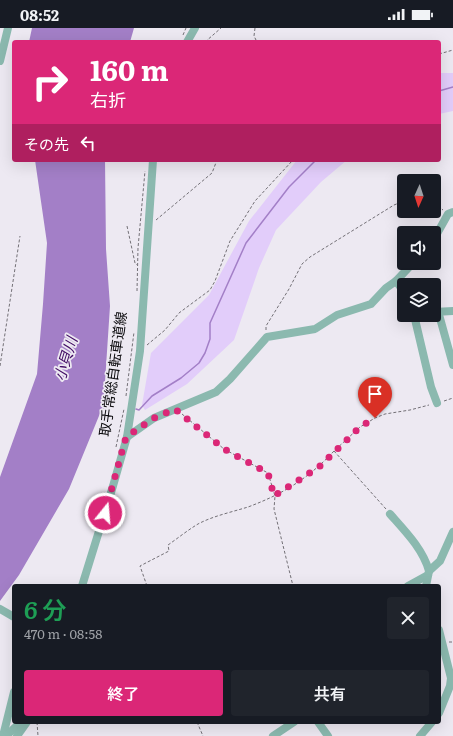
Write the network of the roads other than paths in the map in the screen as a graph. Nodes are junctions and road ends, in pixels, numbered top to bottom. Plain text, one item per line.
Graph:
1 (8, 28) edge
2 (195, 28) edge
3 (185, 38) edge
4 (0, 61) edge
5 (153, 162) edge
6 (451, 213) edge
7 (441, 228) edge
8 (406, 270) edge
9 (396, 281) joint
10 (453, 311) edge
11 (441, 312) edge
12 (416, 322) edge
13 (439, 322) edge
14 (453, 365) edge
15 (437, 403) road end
16 (126, 437) junction
17 (390, 514) road end
18 (453, 532) edge
19 (429, 573) junction
20 (83, 584) edge
21 (411, 584) edge
22 (426, 584) edge
23 (0, 609) edge
24 (12, 616) edge
25 (441, 638) edge
26 (12, 702) edge
27 (441, 708) edge
28 (18, 724) edge
29 (25, 724) edge
30 (291, 724) edge
31 (319, 724) edge
32 (430, 724) edge
33 (10, 725) dead end
34 (5, 736) edge
35 (17, 736) edge
36 (273, 736) edge
37 (328, 736) edge
38 (420, 736) edge

1 - 4 street
2 - 3 street
5 - 16 street
6 - 7 street
8 - 9 street
9 - 16 street
10 - 11 street
12 - 15 street
13 - 14 street
16 - 20 street
17 - 19 street
18 - 19 street
19 - 21 street
19 - 22 street
23 - 24 street
25 - 27 street
26 - 34 street
28 - 34 street
29 - 35 street
30 - 36 street
31 - 37 street
32 - 38 street
33 - 34 street

